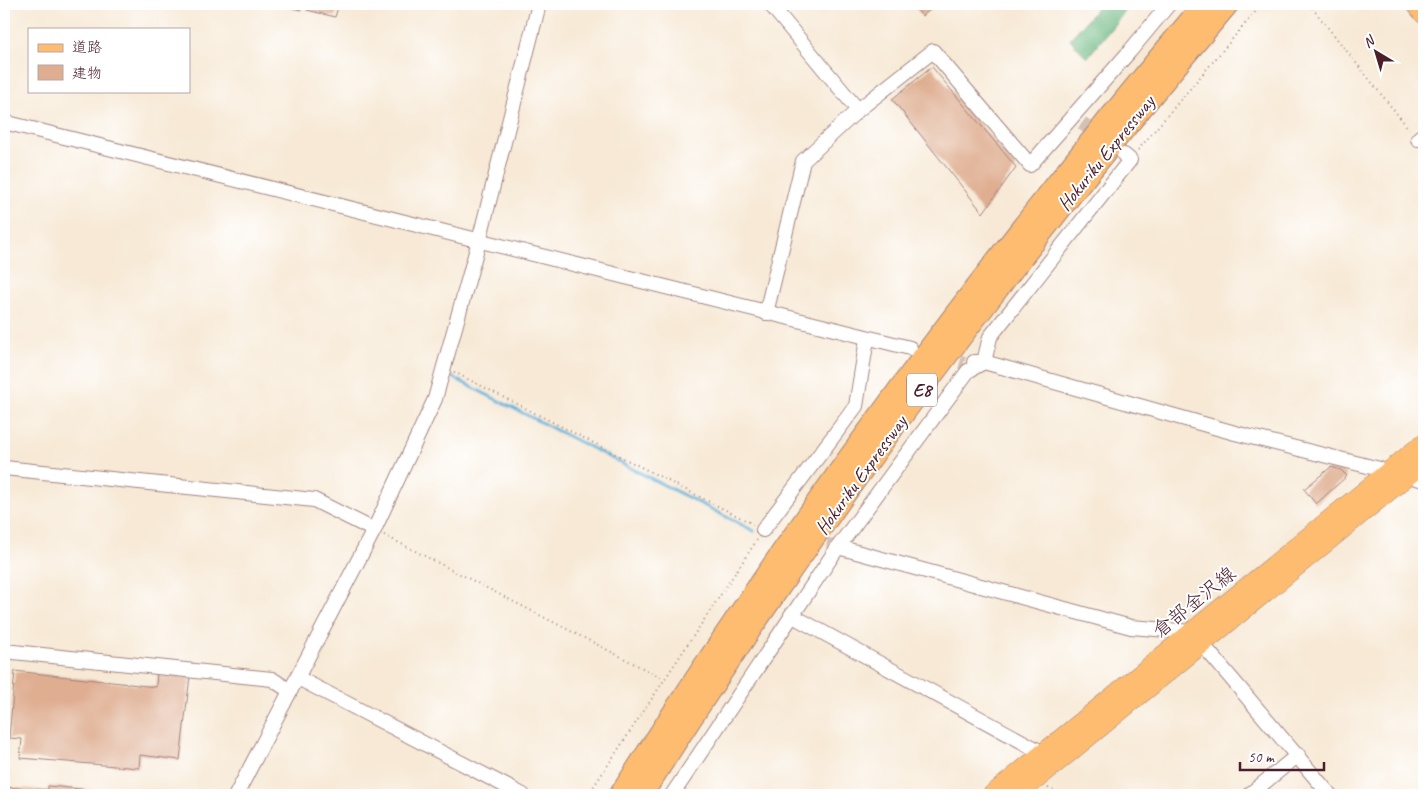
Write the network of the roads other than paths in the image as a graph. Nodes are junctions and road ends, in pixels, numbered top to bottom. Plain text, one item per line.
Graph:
1 (539, 4) edge
2 (770, 4) edge
3 (1169, 4) edge
4 (1204, 4) edge
5 (1228, 4) edge
6 (1415, 4) edge
7 (1424, 15) edge
8 (858, 110) junction
9 (4, 122) edge
10 (1127, 157) road end
11 (480, 241) junction
12 (766, 313) junction
13 (867, 339) junction
14 (910, 348) dead end
15 (984, 362) junction
16 (964, 363) tunnel mouth
17 (1424, 442) edge
18 (1424, 463) edge
19 (4, 468) edge
20 (1388, 472) junction
21 (1416, 478) edge
22 (374, 530) junction
23 (763, 530) road end
24 (838, 547) junction
25 (791, 615) junction
26 (1197, 638) junction
27 (4, 651) edge
28 (298, 678) junction
29 (290, 691) junction
30 (1043, 753) junction
31 (1298, 755) junction
32 (236, 795) edge
33 (523, 795) edge
34 (620, 795) edge
35 (642, 795) edge
36 (672, 795) edge
37 (991, 795) edge
38 (1018, 795) edge
39 (1249, 795) edge
40 (1330, 795) edge

1 - 11 street
2 - 8 street
3 - 8 street
4 - 34 highway, Hokuriku Expressway / E8
5 - 35 highway, Hokuriku Expressway / E8
6 - 7 main road
8 - 12 street
9 - 11 street
10 - 15 street
11 - 12 street
11 - 22 street
12 - 13 street
13 - 14 street
13 - 23 street
15 - 16 street
15 - 20 street
15 - 24 street
17 - 20 main road, 倉部金沢線
18 - 21 main road, 倉部金沢線
19 - 22 street
20 - 21 street
20 - 26 main road, 倉部金沢線
21 - 26 main road, 倉部金沢線
22 - 28 street
24 - 25 street
24 - 26 street
25 - 30 street
25 - 36 street
26 - 30 main road, 倉部金沢線
26 - 31 street
26 - 38 main road, 倉部金沢線
27 - 29 street
28 - 29 street
28 - 33 street
29 - 32 street
30 - 37 main road, 倉部金沢線
31 - 39 street
31 - 40 street

